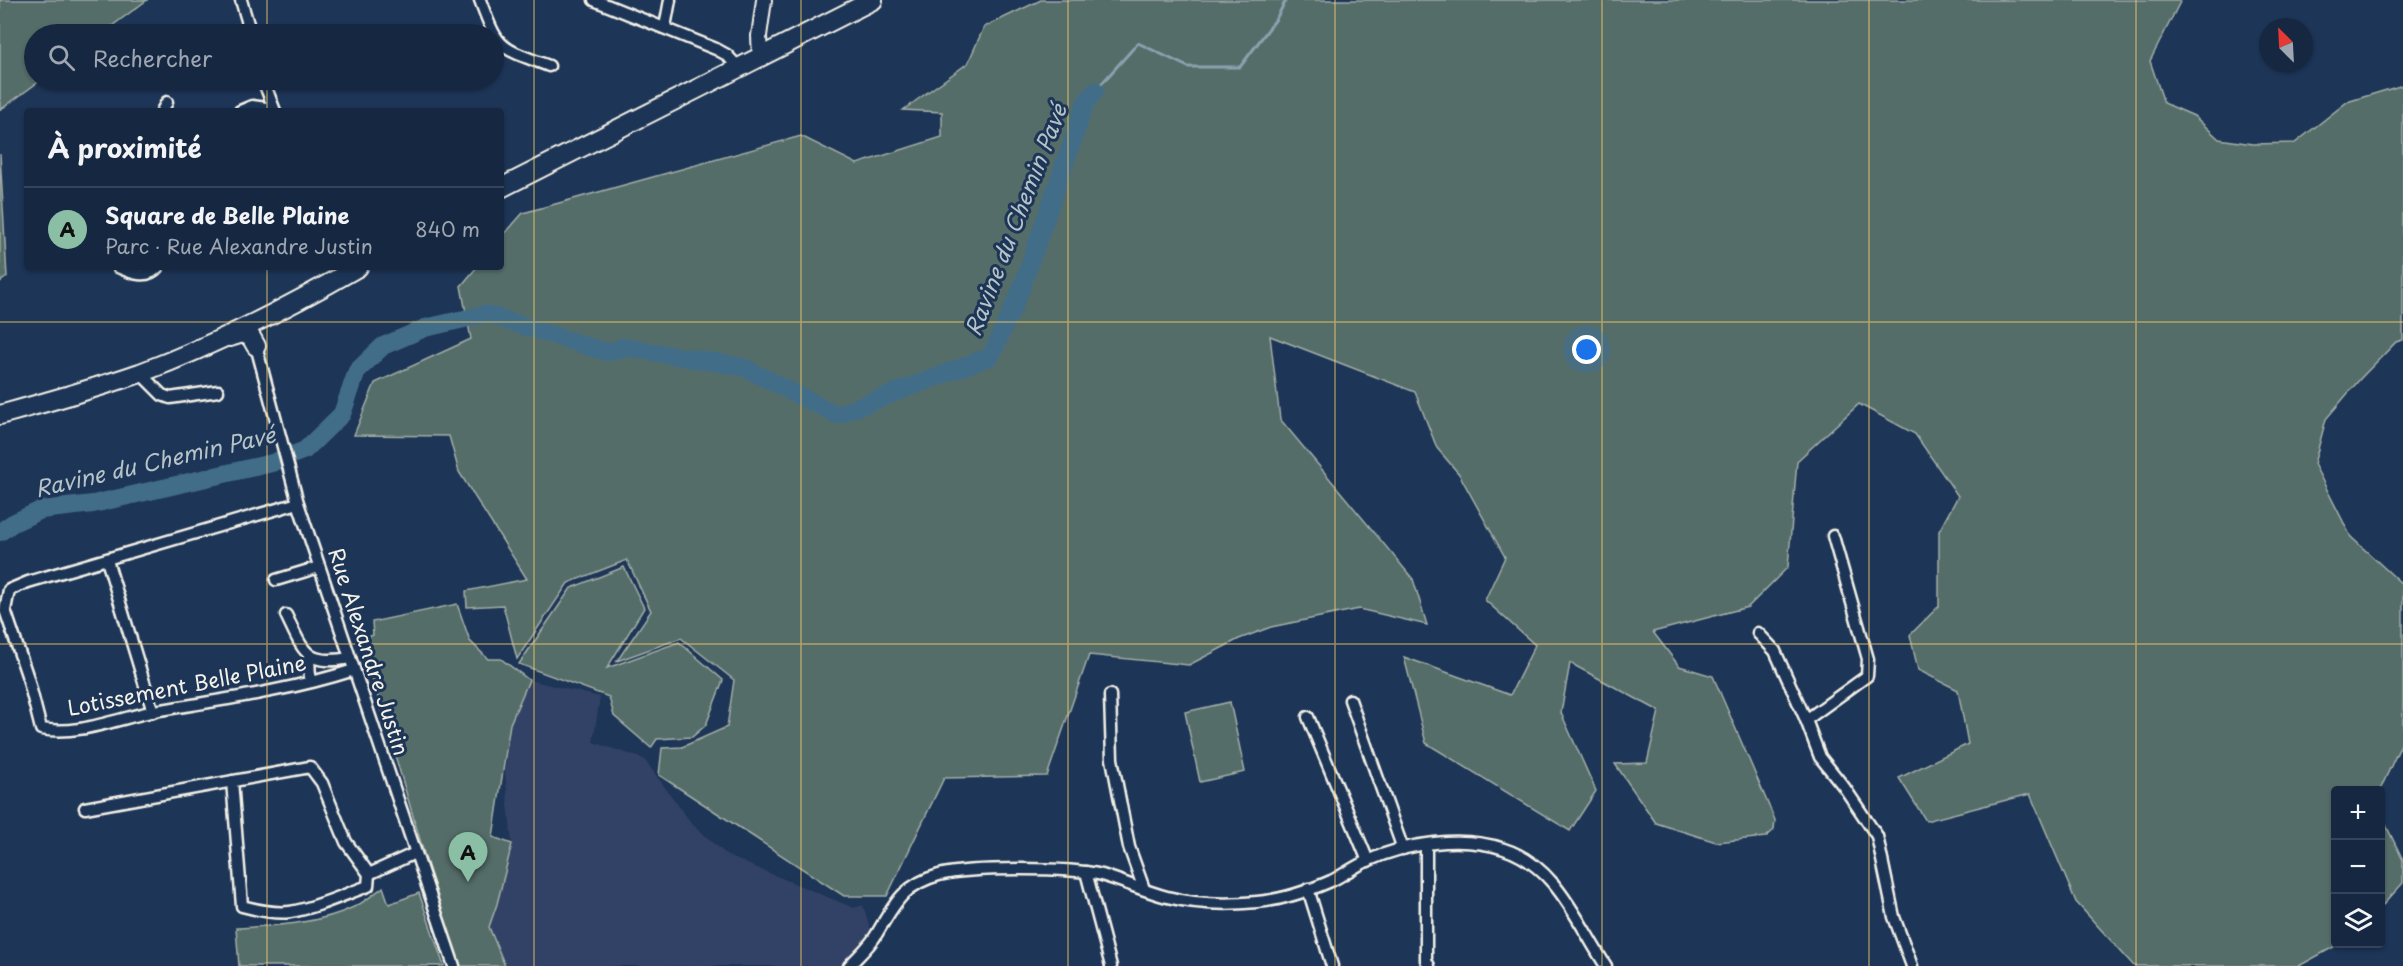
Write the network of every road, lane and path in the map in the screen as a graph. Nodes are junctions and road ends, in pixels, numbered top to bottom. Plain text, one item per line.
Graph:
1 (241, 0) edge
2 (480, 0) edge
3 (594, 0) edge
4 (670, 0) edge
5 (764, 0) edge
6 (873, 0) edge
7 (248, 24) edge
8 (490, 24) edge
9 (665, 27) junction
10 (504, 47) edge
11 (760, 57) junction
12 (549, 66) dead end
13 (739, 68) junction
14 (267, 90) edge
15 (247, 108) edge
16 (263, 108) edge
17 (273, 108) edge
18 (504, 186) edge
19 (124, 270) edge
20 (155, 270) edge
21 (351, 270) edge
22 (351, 270) edge
23 (278, 310) junction
24 (203, 346) junction
25 (256, 346) junction
26 (140, 373) junction
27 (218, 391) dead end
28 (0, 410) edge
29 (0, 415) edge
30 (298, 503) junction
31 (1833, 536) dead end
32 (107, 560) junction
33 (319, 567) junction
34 (276, 580) dead end
35 (286, 615) dead end
36 (1758, 633) dead end
37 (309, 655) junction
38 (350, 658) junction
39 (354, 670) junction
40 (310, 682) junction
41 (1110, 695) dead end
42 (1350, 700) dead end
43 (153, 712) junction
44 (1308, 717) dead end
45 (1806, 720) junction
46 (232, 782) junction
47 (86, 808) dead end
48 (1426, 845) junction
49 (1403, 849) junction
50 (415, 853) junction
51 (1368, 861) junction
52 (1086, 872) junction
53 (369, 874) junction
54 (1308, 889) junction
55 (1144, 890) junction
56 (454, 966) edge
57 (849, 966) edge
58 (1111, 966) edge
59 (1332, 966) edge
60 (1429, 966) edge
61 (1606, 966) edge
62 (1912, 966) edge

1 - 7 street
2 - 8 street
3 - 9 street
4 - 9 street
5 - 11 main road
6 - 11 highway
9 - 13 street
10 - 12 street
11 - 13 highway
13 - 18 highway
14 - 17 street
15 - 16 street
19 - 20 street
21 - 23 highway
22 - 28 highway
23 - 24 highway
23 - 25 highway
24 - 25 highway
24 - 26 highway
25 - 30 street, Rue Alexandre Justin
26 - 27 street
26 - 29 highway
30 - 32 street, Lotissement Belle Plaine
30 - 33 street, Rue Alexandre Justin
31 - 45 street
32 - 43 street
32 - 43 street, Lotissement Belle Plaine
33 - 34 street
33 - 38 street, Rue Alexandre Justin
35 - 37 street
36 - 45 street
37 - 38 street
37 - 40 street
38 - 39 street, Rue Alexandre Justin
39 - 40 street, Lotissement Belle Plaine
39 - 50 street, Rue Alexandre Justin
40 - 43 street, Lotissement Belle Plaine
41 - 55 street
42 - 49 street
44 - 51 street
45 - 62 street
46 - 47 street
46 - 53 street
46 - 53 street
48 - 49 street
48 - 60 street
48 - 61 street
49 - 51 street
50 - 53 street
50 - 56 street, Rue Alexandre Justin
51 - 54 street
52 - 55 street
52 - 57 street
52 - 58 street
54 - 55 street
54 - 59 street

